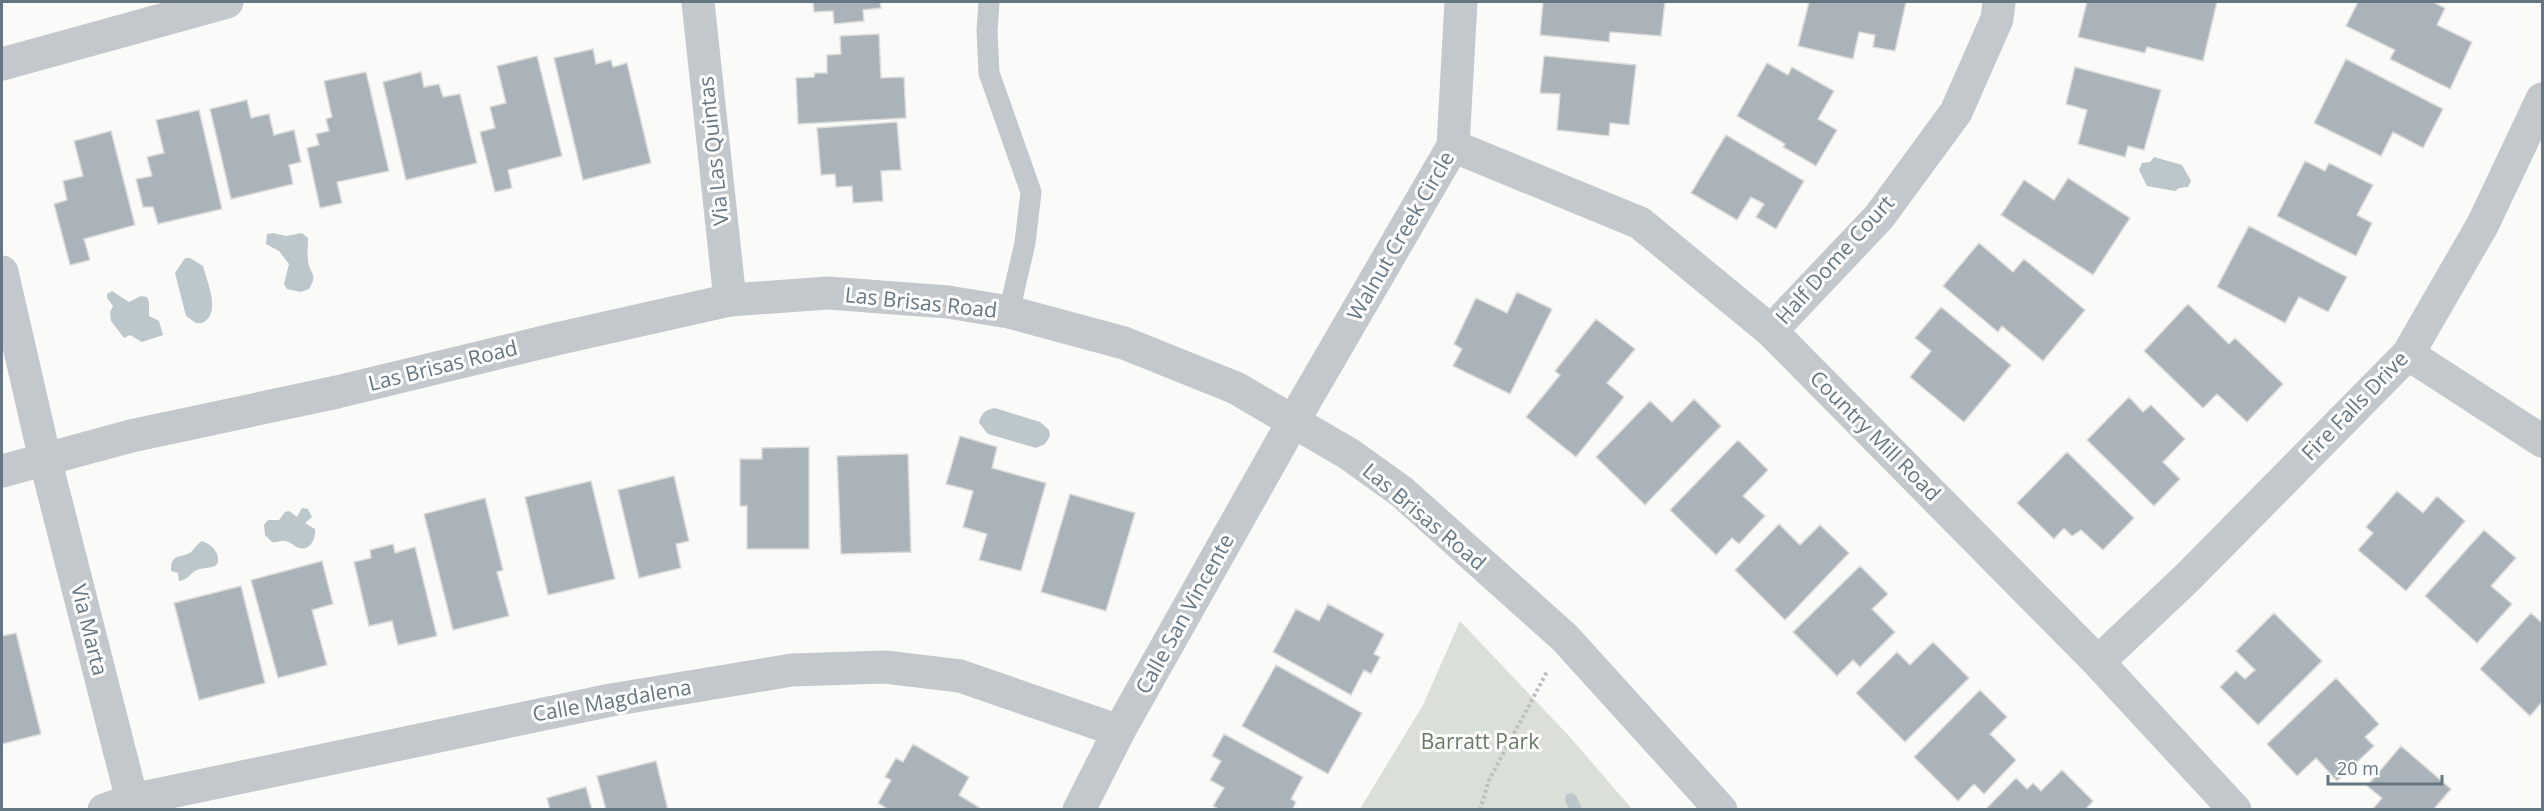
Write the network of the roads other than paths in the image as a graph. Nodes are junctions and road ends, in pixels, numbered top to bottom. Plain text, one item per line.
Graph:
1 (227, 2) edge
2 (698, 2) edge
3 (989, 2) edge
4 (1461, 2) edge
5 (1999, 2) edge
6 (2, 64) edge
7 (2542, 99) edge
8 (1454, 146) junction
9 (2, 272) edge
10 (730, 300) junction
11 (1009, 312) junction
12 (1771, 331) junction
13 (2408, 354) junction
14 (1294, 420) junction
15 (2542, 441) edge
16 (45, 459) junction
17 (2, 471) edge
18 (2098, 662) junction
19 (1119, 731) junction
20 (118, 805) edge
21 (1079, 810) edge
22 (1721, 810) edge
23 (2235, 810) edge

1 - 6 street
2 - 10 street, Via Las Quintas
3 - 11 lane
4 - 8 street, Walnut Creek Circle
5 - 12 street, Half Dome Court
7 - 13 street, Fire Falls Drive
8 - 12 street, Country Mill Road
8 - 14 street, Walnut Creek Circle
9 - 16 street, Via Marta
10 - 11 street, Las Brisas Road
10 - 16 street, Las Brisas Road
11 - 14 street, Las Brisas Road
12 - 18 street, Country Mill Road
13 - 15 street
13 - 18 street, Fire Falls Drive
14 - 19 street, Calle San Vincente
14 - 22 street, Las Brisas Road
16 - 17 street, Las Brisas Road
16 - 20 street, Via Marta
18 - 23 street, Country Mill Road
19 - 20 street, Calle Magdalena
19 - 21 street, Calle San Vincente

